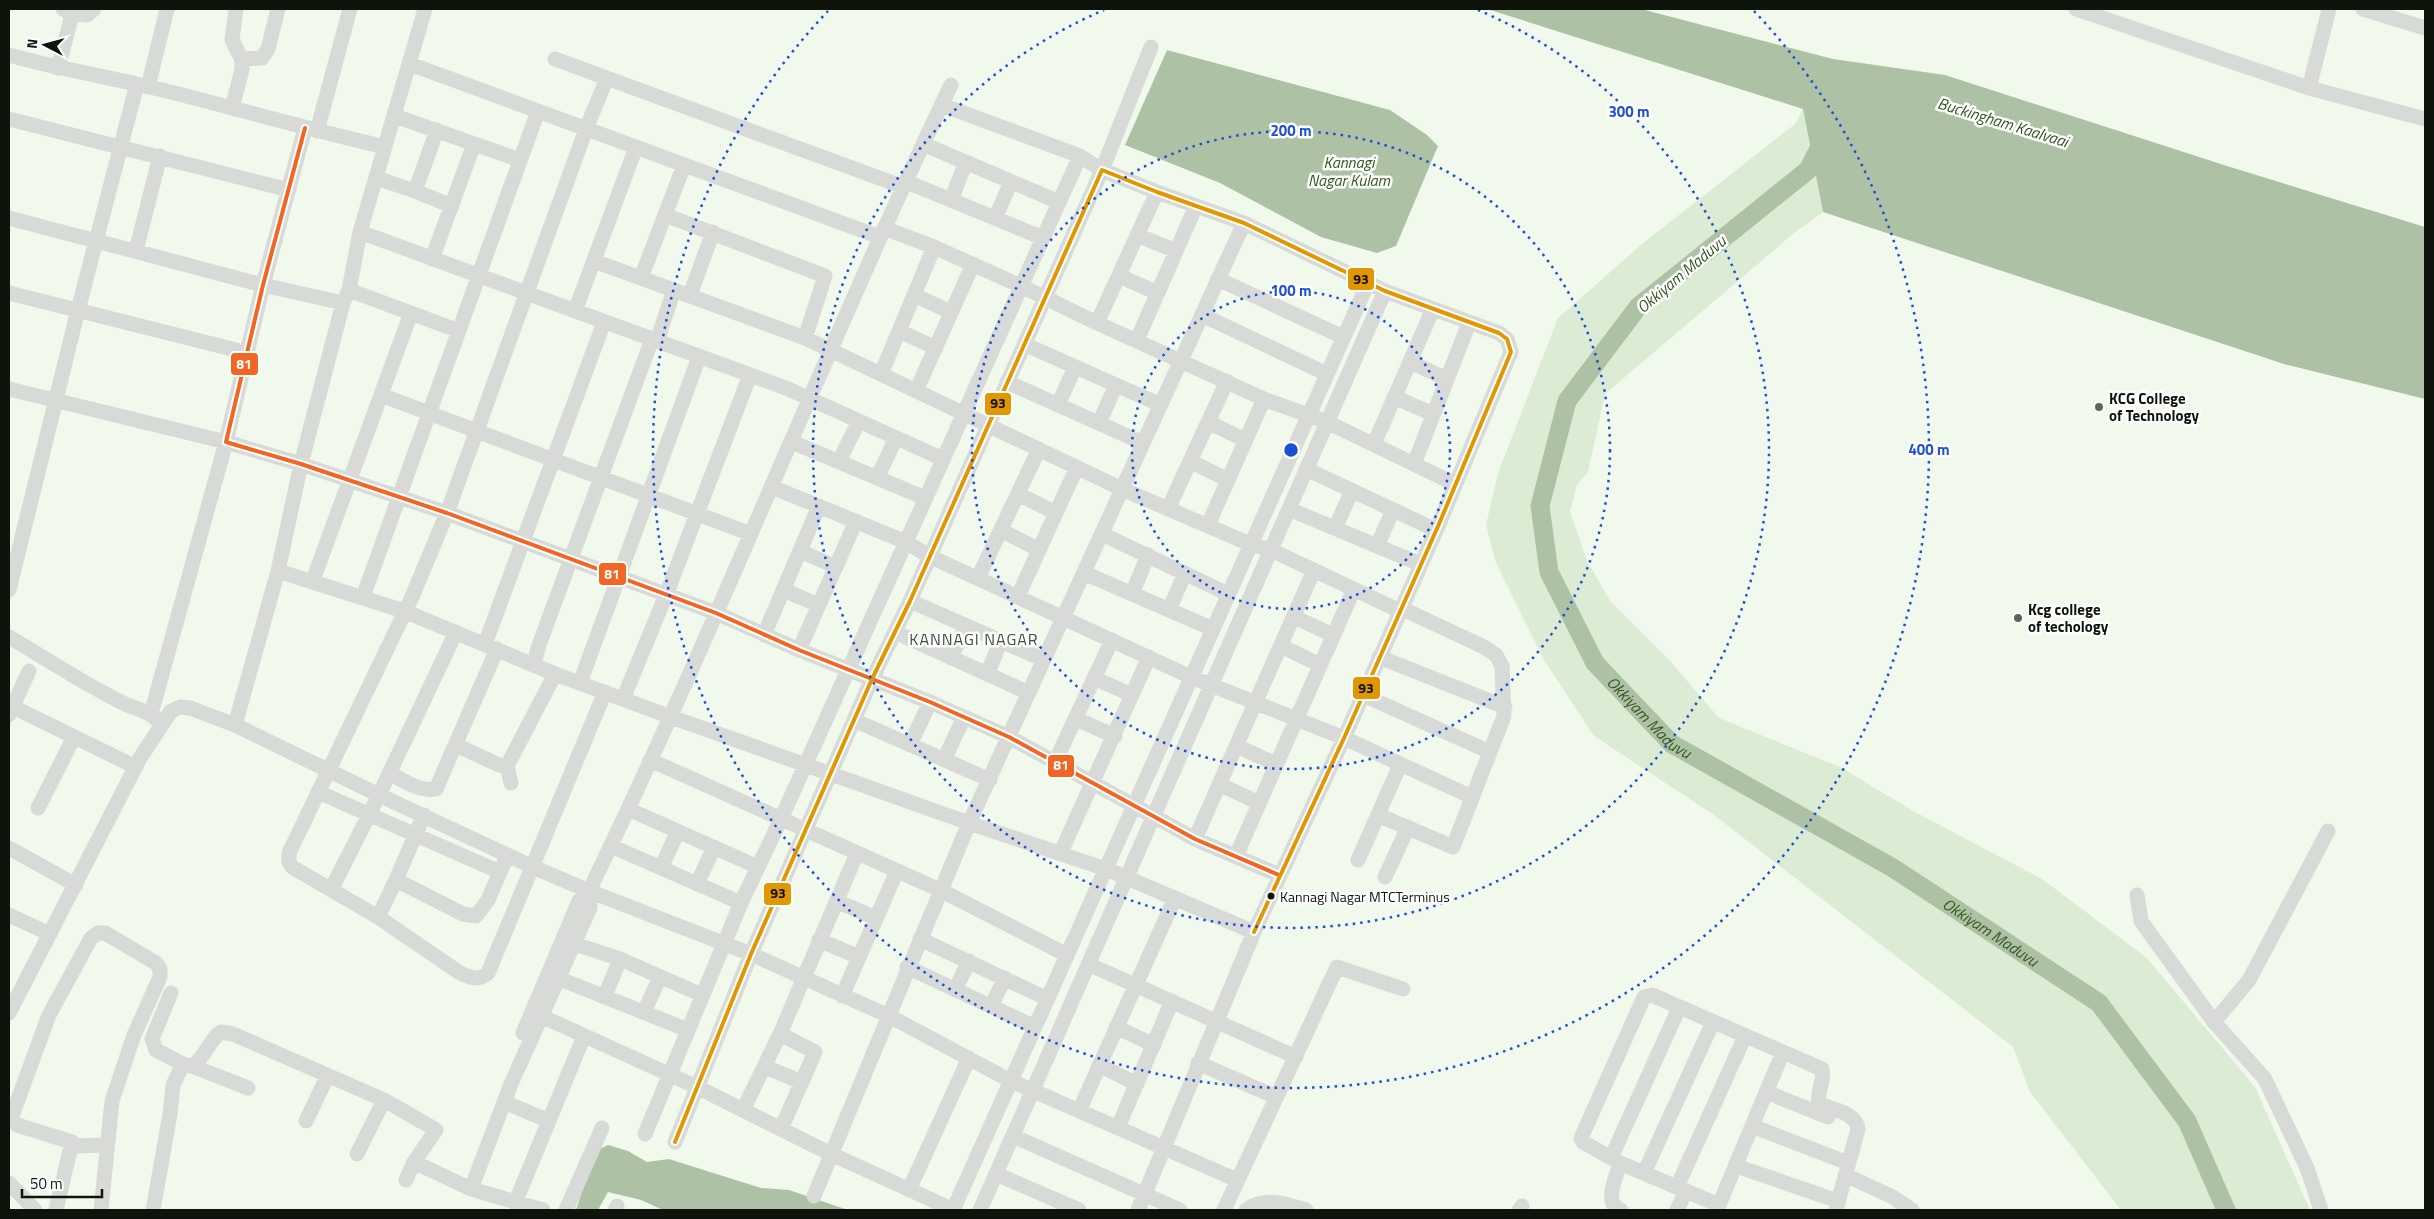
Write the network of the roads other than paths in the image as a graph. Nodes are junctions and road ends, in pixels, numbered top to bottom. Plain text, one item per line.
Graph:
1 (94, 9) edge
2 (167, 9) edge
3 (236, 9) edge
4 (278, 9) edge
5 (350, 9) edge
6 (425, 9) edge
7 (2076, 9) edge
8 (2329, 9) edge
9 (2364, 9) edge
10 (67, 11) edge
11 (2425, 28) edge
12 (1151, 47) dead end
13 (9, 55) edge
14 (241, 58) junction
15 (555, 58) dead end
16 (410, 64) junction
17 (58, 68) junction
18 (607, 78) junction
19 (951, 85) dead end
20 (143, 86) junction
21 (2309, 88) junction
22 (942, 105) junction
23 (232, 108) junction
24 (538, 111) junction
25 (394, 116) junction
26 (9, 119) edge
27 (2425, 119) edge
28 (586, 129) junction
29 (311, 130) junction
30 (437, 130) junction
31 (474, 144) junction
32 (923, 144) junction
33 (121, 146) junction
34 (385, 147) junction
35 (636, 147) junction
36 (160, 156) junction
37 (1080, 156) junction
38 (520, 160) junction
39 (966, 162) junction
40 (684, 165) junction
41 (1102, 170) junction
42 (376, 178) junction
43 (1011, 182) junction
44 (905, 184) junction
45 (289, 190) junction
46 (415, 191) junction
47 (1157, 192) junction
48 (950, 200) junction
49 (1059, 202) junction
50 (452, 206) junction
51 (1196, 206) junction
52 (665, 215) junction
53 (9, 218) edge
54 (995, 218) junction
55 (1244, 223) junction
56 (360, 232) junction
57 (712, 232) junction
58 (882, 233) junction
59 (1137, 235) junction
60 (1043, 238) junction
61 (96, 240) junction
62 (934, 247) junction
63 (136, 251) junction
64 (1176, 251) junction
65 (432, 259) junction
66 (594, 261) junction
67 (973, 264) junction
68 (479, 276) junction
69 (1119, 276) junction
70 (641, 278) junction
71 (1218, 280) junction
72 (1368, 282) junction
73 (263, 285) junction
74 (1021, 286) junction
75 (674, 290) junction
76 (1385, 291) junction
77 (9, 293) edge
78 (1158, 293) junction
79 (527, 294) junction
80 (690, 295) junction
81 (914, 295) junction
82 (346, 296) junction
83 (1045, 298) junction
84 (1433, 309) junction
85 (78, 310) junction
86 (575, 311) junction
87 (951, 312) junction
88 (411, 313) junction
89 (1202, 315) junction
90 (604, 322) junction
91 (1097, 323) junction
92 (1469, 323) junction
93 (459, 330) junction
94 (899, 331) junction
95 (1343, 337) junction
96 (805, 338) junction
97 (654, 340) junction
98 (1137, 340) junction
99 (1024, 344) junction
100 (936, 348) junction
101 (830, 351) junction
102 (248, 353) junction
103 (699, 357) junction
104 (1182, 361) junction
105 (1410, 362) junction
106 (1075, 367) junction
107 (881, 374) junction
108 (1326, 374) junction
109 (750, 375) junction
110 (1447, 379) junction
111 (1227, 381) junction
112 (1007, 382) junction
113 (1116, 386) junction
114 (9, 389) edge
115 (916, 391) junction
116 (381, 395) junction
117 (1394, 397) junction
118 (810, 399) junction
119 (1264, 399) junction
120 (57, 401) junction
121 (1058, 405) junction
122 (1160, 405) junction
123 (430, 413) junction
124 (964, 413) junction
125 (1433, 414) junction
126 (1307, 415) junction
127 (859, 421) junction
128 (1208, 422) junction
129 (1327, 422) junction
130 (1099, 423) junction
131 (988, 425) junction
132 (477, 431) junction
133 (896, 438) junction
134 (1245, 440) junction
135 (226, 442) junction
136 (792, 442) junction
137 (1143, 442) junction
138 (1374, 444) junction
139 (1039, 449) junction
140 (943, 459) junction
141 (553, 460) junction
142 (839, 461) junction
143 (1190, 461) junction
144 (301, 464) junction
145 (1414, 464) junction
146 (1076, 467) junction
147 (1306, 469) junction
148 (601, 477) junction
149 (877, 478) junction
150 (349, 480) junction
151 (1228, 480) junction
152 (1455, 484) junction
153 (772, 487) junction
154 (1122, 488) junction
155 (1352, 491) junction
156 (1018, 494) junction
157 (648, 495) junction
158 (399, 497) junction
159 (925, 498) junction
160 (819, 506) junction
161 (1169, 507) junction
162 (1289, 509) junction
163 (1393, 510) junction
164 (447, 513) junction
165 (1056, 513) junction
166 (697, 514) junction
167 (856, 521) junction
168 (1208, 525) junction
169 (1335, 528) junction
170 (1001, 530) junction
171 (1436, 530) junction
172 (751, 534) junction
173 (1102, 534) junction
174 (523, 541) junction
175 (906, 542) junction
176 (1250, 544) junction
177 (1376, 546) junction
178 (1039, 550) junction
179 (1271, 550) junction
180 (800, 551) junction
181 (1148, 555) junction
182 (930, 556) junction
183 (571, 559) junction
184 (1420, 564) junction
185 (836, 567) junction
186 (1314, 570) junction
187 (278, 571) junction
188 (1084, 573) junction
189 (1185, 573) junction
190 (617, 576) junction
191 (978, 578) junction
192 (313, 580) junction
193 (1354, 589) junction
194 (9, 590) edge
195 (784, 590) junction
196 (1132, 594) junction
197 (1228, 594) junction
198 (666, 595) junction
199 (363, 596) junction
200 (1018, 596) junction
201 (910, 601) junction
202 (819, 605) junction
203 (1400, 609) junction
204 (1169, 610) junction
205 (404, 611) junction
206 (716, 613) junction
207 (1294, 617) junction
208 (1063, 618) junction
209 (966, 626) junction
210 (1213, 629) junction
211 (456, 632) junction
212 (895, 632) junction
213 (764, 635) junction
214 (1333, 635) junction
215 (9, 637) edge
216 (1112, 640) junction
217 (1001, 641) junction
218 (1281, 646) junction
219 (491, 647) junction
220 (799, 650) junction
221 (1149, 657) junction
222 (1379, 657) junction
223 (951, 658) junction
224 (1044, 660) junction
225 (534, 665) junction
226 (1320, 665) junction
227 (849, 670) junction
228 (29, 671) dead end
229 (555, 674) junction
230 (986, 674) junction
231 (1191, 677) junction
232 (1094, 678) junction
233 (872, 679) junction
234 (580, 683) junction
235 (1212, 684) junction
236 (605, 692) junction
237 (1029, 693) junction
238 (1363, 694) junction
239 (1132, 695) junction
240 (623, 699) junction
241 (930, 702) junction
242 (1256, 702) junction
243 (1505, 707) junction
244 (10, 709) edge
245 (671, 717) junction
246 (964, 717) junction
247 (156, 719) junction
248 (1076, 719) junction
249 (1296, 719) junction
250 (854, 720) junction
251 (235, 725) junction
252 (1115, 736) junction
253 (74, 737) junction
254 (1009, 737) junction
255 (1344, 738) junction
256 (456, 745) junction
257 (910, 745) junction
258 (1236, 746) junction
259 (1490, 752) junction
260 (650, 760) junction
261 (944, 760) junction
262 (1055, 762) junction
263 (806, 764) junction
264 (1276, 764) junction
265 (1400, 764) junction
266 (507, 766) junction
267 (136, 767) junction
268 (328, 770) junction
269 (389, 773) junction
270 (832, 773) junction
271 (990, 780) junction
272 (511, 783) dead end
273 (1094, 783) junction
274 (1219, 784) junction
275 (318, 792) junction
276 (379, 796) junction
277 (1472, 797) junction
278 (1259, 803) junction
279 (1134, 804) junction
280 (38, 808) dead end
281 (628, 809) junction
282 (369, 815) junction
283 (424, 815) junction
284 (1378, 815) junction
285 (1154, 816) junction
286 (781, 819) junction
287 (969, 823) junction
288 (1408, 828) junction
289 (807, 830) junction
290 (2328, 830) dead end
291 (678, 831) junction
292 (415, 836) junction
293 (1195, 839) junction
294 (611, 846) junction
295 (714, 847) junction
296 (9, 848) edge
297 (1061, 852) junction
298 (857, 853) junction
299 (507, 855) junction
300 (1236, 856) junction
301 (1358, 860) dead end
302 (533, 867) junction
303 (758, 867) junction
304 (661, 868) junction
305 (1106, 869) junction
306 (897, 871) junction
307 (500, 872) junction
308 (1279, 875) junction
309 (1385, 876) dead end
310 (1128, 877) junction
311 (396, 880) junction
312 (697, 884) junction
313 (76, 885) junction
314 (330, 890) junction
315 (940, 890) junction
316 (589, 891) junction
317 (2137, 895) dead end
318 (1175, 898) junction
319 (836, 901) junction
320 (741, 903) junction
321 (9, 915) edge
322 (378, 917) junction
323 (876, 918) junction
324 (1254, 932) junction
325 (50, 934) junction
326 (920, 939) junction
327 (819, 940) junction
328 (575, 944) junction
329 (725, 944) junction
330 (751, 954) junction
331 (1067, 955) junction
332 (859, 956) junction
333 (620, 959) junction
334 (969, 962) junction
335 (1088, 964) junction
336 (908, 967) junction
337 (660, 977) junction
338 (803, 977) junction
339 (1005, 978) junction
340 (560, 979) junction
341 (1135, 986) junction
342 (1403, 989) dead end
343 (955, 990) junction
344 (171, 993) dead end
345 (702, 995) junction
346 (605, 996) junction
347 (842, 996) junction
348 (1048, 999) junction
349 (1172, 1001) junction
350 (991, 1006) junction
351 (1679, 1008) junction
352 (644, 1012) junction
353 (9, 1013) edge
354 (541, 1016) junction
355 (888, 1016) junction
356 (1216, 1022) junction
357 (1713, 1022) junction
358 (2214, 1022) junction
359 (1035, 1027) junction
360 (1116, 1027) junction
361 (688, 1030) junction
362 (522, 1034) dead end
363 (780, 1034) junction
364 (584, 1036) junction
365 (1745, 1036) junction
366 (1154, 1044) junction
367 (1783, 1052) junction
368 (1296, 1057) junction
369 (969, 1058) junction
370 (1198, 1063) junction
371 (187, 1065) junction
372 (1099, 1065) junction
373 (765, 1067) junction
374 (669, 1074) junction
375 (327, 1077) junction
376 (1011, 1081) junction
377 (802, 1082) junction
378 (1137, 1084) junction
379 (697, 1087) junction
380 (248, 1088) dead end
381 (1032, 1091) junction
382 (1766, 1092) junction
383 (1276, 1097) junction
384 (384, 1100) junction
385 (504, 1102) junction
386 (743, 1110) junction
387 (1079, 1111) junction
388 (306, 1121) dead end
389 (549, 1121) junction
390 (1752, 1126) junction
391 (1118, 1127) junction
392 (602, 1128) dead end
393 (781, 1129) junction
394 (1858, 1129) junction
395 (646, 1134) dead end
396 (1013, 1136) junction
397 (675, 1142) dead end
398 (107, 1145) junction
399 (71, 1146) junction
400 (1163, 1147) junction
401 (357, 1154) dead end
402 (831, 1154) junction
403 (1616, 1161) junction
404 (414, 1162) junction
405 (1745, 1169) dead end
406 (1847, 1169) junction
407 (996, 1174) junction
408 (1644, 1174) junction
409 (406, 1180) dead end
410 (1237, 1180) junction
411 (9, 1183) edge
412 (471, 1189) junction
413 (1682, 1189) junction
414 (909, 1190) junction
415 (1144, 1195) junction
416 (814, 1196) dead end
417 (515, 1203) junction
418 (1889, 1203) edge
419 (1837, 1206) edge
420 (35, 1210) edge
421 (56, 1210) edge
422 (101, 1210) edge
423 (153, 1210) edge
424 (543, 1210) edge
425 (566, 1210) edge
426 (954, 1210) edge
427 (980, 1210) edge
428 (1078, 1210) edge
429 (1138, 1210) edge
430 (1180, 1210) edge
431 (1224, 1210) edge
432 (1246, 1210) edge
433 (1301, 1210) edge
434 (1621, 1210) edge
435 (1677, 1210) edge
436 (1912, 1210) edge
437 (2321, 1210) edge

1 - 10 street
2 - 20 street
3 - 14 street
4 - 14 street
5 - 29 street
6 - 16 street
7 - 21 street
8 - 21 street
9 - 11 street
10 - 17 street
12 - 41 street
13 - 17 street
14 - 23 street
15 - 18 street
16 - 24 street
16 - 25 street
17 - 20 street
18 - 28 street
18 - 44 street
19 - 22 street
20 - 23 street
20 - 33 street
21 - 27 street
22 - 32 street
22 - 37 street
23 - 29 street
24 - 28 street
24 - 38 street
25 - 30 street
25 - 34 street
26 - 33 street
28 - 35 street
28 - 79 street
29 - 34 street
29 - 45 street
30 - 31 street
30 - 46 street
31 - 38 street
31 - 50 street
32 - 39 street
32 - 44 street
33 - 36 street
33 - 61 street
34 - 42 street
35 - 40 street
35 - 66 street
36 - 45 street
36 - 63 street
37 - 41 street
37 - 49 street
38 - 68 street
39 - 43 street
39 - 48 street
40 - 52 street
40 - 58 street
41 - 47 street
41 - 83 street
42 - 46 street
42 - 56 street
43 - 49 street
43 - 54 street
44 - 48 street
44 - 58 street
45 - 73 street
46 - 50 street
47 - 51 street
47 - 59 street
48 - 54 street
49 - 60 street
50 - 65 street
51 - 55 street
51 - 64 street
52 - 57 street
52 - 70 street
53 - 61 street
54 - 60 street
55 - 71 street
55 - 72 street
56 - 65 street
56 - 82 street
57 - 80 street
57 - 96 street
58 - 62 street
58 - 101 street
59 - 64 street
59 - 69 street
60 - 74 street
61 - 63 street
61 - 85 street
62 - 67 street
62 - 81 street
63 - 73 street
64 - 78 street
65 - 68 street
66 - 70 street
66 - 86 street
67 - 74 street
67 - 87 street
68 - 79 street
68 - 93 street
69 - 78 street
69 - 91 street
70 - 75 street
71 - 89 street
71 - 95 street
72 - 76 street
72 - 95 street
73 - 82 street
73 - 102 street
74 - 83 street
74 - 124 street
75 - 80 street
75 - 97 street
76 - 84 street
76 - 129 street
77 - 85 street
78 - 98 street
79 - 86 street
79 - 132 street
80 - 96 street
81 - 87 street
81 - 94 street
82 - 88 street
82 - 144 street
83 - 91 street
83 - 99 street
84 - 92 street
84 - 105 street
85 - 102 street
85 - 120 street
86 - 90 street
87 - 100 street
88 - 93 street
88 - 116 street
89 - 104 street
89 - 108 street
90 - 97 street
90 - 141 street
91 - 98 street
92 - 110 street
92 - 152 street
93 - 123 street
94 - 100 street
94 - 107 street
95 - 108 street
96 - 101 street
97 - 103 street
97 - 148 street
98 - 104 street
99 - 106 street
99 - 112 street
100 - 115 street
101 - 107 street
101 - 118 street
102 - 135 street
103 - 109 street
103 - 157 street
104 - 111 street
104 - 122 street
105 - 110 street
105 - 117 street
106 - 113 street
106 - 121 street
107 - 115 street
108 - 126 street
109 - 118 street
109 - 166 street
110 - 125 street
111 - 119 street
111 - 128 street
112 - 121 street
112 - 131 street
113 - 122 street
113 - 130 street
114 - 120 street
115 - 124 street
116 - 123 street
116 - 150 street
117 - 125 street
117 - 138 street
118 - 127 street
118 - 136 street
119 - 126 street
119 - 134 street
120 - 135 street
120 - 194 street
121 - 130 street
122 - 137 street
123 - 132 street
123 - 158 street
124 - 131 street
124 - 140 street
125 - 145 street
126 - 129 street
126 - 176 street
127 - 133 street
127 - 142 street
128 - 134 street
128 - 143 street
129 - 138 street
129 - 147 street
130 - 137 street
131 - 139 street
131 - 182 street
132 - 141 street
132 - 164 street
133 - 140 street
133 - 149 street
134 - 151 street
135 - 144 street
135 - 247 street
136 - 142 street
136 - 153 street
137 - 154 street
138 - 145 street
139 - 146 street
139 - 156 street
140 - 159 street
141 - 148 street
141 - 174 street
142 - 149 street
143 - 151 street
143 - 161 street
144 - 150 street
144 - 187 street
145 - 152 street
146 - 154 street
146 - 165 street
147 - 155 street
147 - 162 street
148 - 157 street
148 - 183 street
149 - 159 street
150 - 158 street
150 - 192 street
151 - 168 street
152 - 171 street
153 - 160 street
153 - 172 street
154 - 161 street
154 - 173 street
155 - 163 street
155 - 169 street
156 - 165 street
156 - 170 street
157 - 166 street
157 - 190 street
158 - 164 street
158 - 199 street
159 - 175 street
160 - 167 street
160 - 180 street
161 - 168 street
162 - 169 street
162 - 179 street
163 - 171 street
163 - 177 street
164 - 174 street
164 - 205 street
165 - 178 street
166 - 172 street
166 - 198 street
167 - 175 street
167 - 185 street
168 - 176 street
169 - 177 street
170 - 178 street
170 - 191 street
171 - 184 street
172 - 206 street
173 - 181 street
173 - 188 street
174 - 183 street
174 - 219 street
175 - 182 street
175 - 227 street
176 - 179 street
176 - 197 street
177 - 184 street
178 - 200 street
179 - 186 street
179 - 235 street
180 - 185 street
180 - 195 street
181 - 189 street
181 - 196 street
182 - 191 street
182 - 201 street
183 - 190 street
183 - 225 street
184 - 203 street
185 - 202 street
186 - 193 street
186 - 207 street
187 - 192 street
187 - 251 street
188 - 196 street
188 - 208 street
189 - 197 street
189 - 204 street
190 - 198 street
190 - 234 street
191 - 200 street
192 - 199 street
193 - 203 street
193 - 214 street
195 - 202 street
195 - 213 street
196 - 204 street
197 - 210 street
198 - 206 street
198 - 240 street
199 - 205 street
200 - 208 street
201 - 209 street
201 - 212 street
202 - 220 street
203 - 222 street
203 - 243 street
204 - 210 street
205 - 211 street
205 - 268 street
206 - 213 street
206 - 245 street
207 - 214 street
207 - 218 street
208 - 216 street
208 - 224 street
209 - 217 street
209 - 223 street
210 - 231 street
211 - 219 street
211 - 269 street
212 - 223 street
212 - 233 street
213 - 220 street
214 - 226 street
215 - 247 street
216 - 221 street
216 - 232 street
217 - 224 street
217 - 230 street
218 - 226 street
218 - 242 street
219 - 225 street
219 - 256 street
220 - 227 street
221 - 231 street
221 - 239 street
222 - 238 street
222 - 243 street
223 - 230 street
224 - 237 street
225 - 229 street
226 - 249 street
227 - 233 street
227 - 263 street
228 - 244 street
229 - 234 street
229 - 266 street
230 - 237 street
231 - 235 street
231 - 279 street
232 - 239 street
232 - 248 street
233 - 241 street
233 - 250 street
234 - 236 street
235 - 242 street
235 - 285 street
236 - 240 street
236 - 302 street
237 - 254 street
238 - 255 street
238 - 259 street
239 - 252 street
240 - 245 street
241 - 246 street
241 - 257 street
242 - 249 street
242 - 258 street
243 - 259 street
244 - 253 street
245 - 260 street
245 - 263 street
246 - 254 street
246 - 261 street
247 - 251 street
247 - 267 street
248 - 252 street
248 - 262 street
249 - 255 street
249 - 264 street
250 - 257 street
250 - 270 street
251 - 268 street
252 - 273 street
253 - 267 street
253 - 280 street
254 - 262 street
254 - 271 street
255 - 265 street
255 - 308 street
256 - 266 street
256 - 269 street
257 - 261 street
258 - 264 street
258 - 274 street
259 - 277 street
260 - 281 street
260 - 286 street
261 - 271 street
262 - 273 street
263 - 270 street
263 - 286 street
264 - 278 street
265 - 277 street
265 - 284 street
266 - 272 street
267 - 313 street
268 - 275 street
268 - 276 street
269 - 276 street
270 - 287 street
270 - 289 street
271 - 287 street
273 - 279 street
273 - 297 street
274 - 278 street
274 - 293 street
275 - 282 street
275 - 314 street
276 - 282 street
276 - 283 street
277 - 288 street
278 - 300 street
279 - 285 street
279 - 305 street
281 - 291 street
281 - 294 street
282 - 292 street
282 - 314 street
283 - 292 street
283 - 299 street
284 - 288 street
284 - 301 street
285 - 293 street
285 - 310 street
286 - 289 street
286 - 303 street
287 - 297 street
287 - 315 street
288 - 309 street
289 - 298 street
289 - 330 street
290 - 358 street
291 - 295 street
291 - 304 street
292 - 307 street
292 - 311 street
293 - 300 street
294 - 304 street
294 - 316 street
295 - 303 street
295 - 312 street
296 - 313 street
297 - 305 street
298 - 306 street
298 - 319 street
299 - 302 street
299 - 307 street
300 - 308 street
302 - 316 street
302 - 322 street
303 - 320 street
304 - 312 street
305 - 310 street
305 - 331 street
306 - 315 street
306 - 323 street
307 - 311 street
308 - 324 street
310 - 318 street
310 - 335 street
311 - 322 street
312 - 320 street
313 - 325 street
314 - 322 street
315 - 326 street
315 - 331 street
316 - 328 street
316 - 329 street
316 - 362 street
317 - 358 street
318 - 324 street
318 - 341 street
319 - 323 street
319 - 327 street
320 - 329 street
321 - 325 street
323 - 332 street
324 - 356 street
325 - 353 street
326 - 334 street
326 - 336 street
327 - 332 street
327 - 338 street
328 - 333 street
328 - 340 street
329 - 330 street
329 - 345 street
330 - 338 street
330 - 379 street
331 - 348 street
332 - 347 street
333 - 337 street
333 - 346 street
334 - 339 street
334 - 343 street
335 - 341 street
335 - 381 street
336 - 343 street
336 - 355 street
337 - 345 street
337 - 352 street
338 - 347 street
338 - 363 street
339 - 348 street
339 - 350 street
340 - 346 street
340 - 354 street
341 - 349 street
341 - 360 street
342 - 368 street
343 - 350 street
344 - 371 street
345 - 361 street
346 - 352 street
347 - 355 street
348 - 359 street
349 - 356 street
349 - 366 street
350 - 359 street
351 - 357 street
351 - 403 street
351 - 403 street
352 - 361 street
354 - 364 street
354 - 385 street
355 - 369 street
355 - 402 street
356 - 368 street
356 - 370 street
357 - 365 street
357 - 408 street
358 - 437 street
359 - 376 street
360 - 366 street
360 - 372 street
361 - 374 street
363 - 373 street
363 - 377 street
364 - 374 street
364 - 389 street
365 - 367 street
365 - 413 street
366 - 378 street
367 - 382 street
367 - 394 street
368 - 383 street
369 - 376 street
369 - 414 street
370 - 383 street
370 - 400 street
371 - 375 street
371 - 380 street
371 - 423 street
372 - 378 street
372 - 387 street
373 - 377 street
373 - 386 street
374 - 379 street
374 - 395 street
375 - 384 street
375 - 388 street
376 - 381 street
376 - 426 street
377 - 393 street
378 - 391 street
379 - 386 street
379 - 397 street
381 - 387 street
381 - 396 street
382 - 390 street
382 - 394 street
383 - 410 street
384 - 401 street
384 - 404 street
385 - 389 street
385 - 412 street
386 - 393 street
387 - 391 street
389 - 417 street
390 - 406 street
390 - 413 street
391 - 400 street
392 - 425 street
393 - 402 street
394 - 406 street
396 - 407 street
396 - 415 street
398 - 399 street
398 - 399 street
398 - 422 street
399 - 421 street
400 - 410 street
400 - 415 street
402 - 414 street
402 - 416 street
403 - 408 street
403 - 434 street
404 - 409 street
404 - 412 street
405 - 419 street
406 - 418 street
406 - 419 street
407 - 427 street
407 - 428 street
408 - 413 street
410 - 431 street
411 - 420 street
412 - 417 street
413 - 435 street
414 - 426 street
415 - 429 street
415 - 430 street
417 - 424 street
418 - 436 street
432 - 433 street

